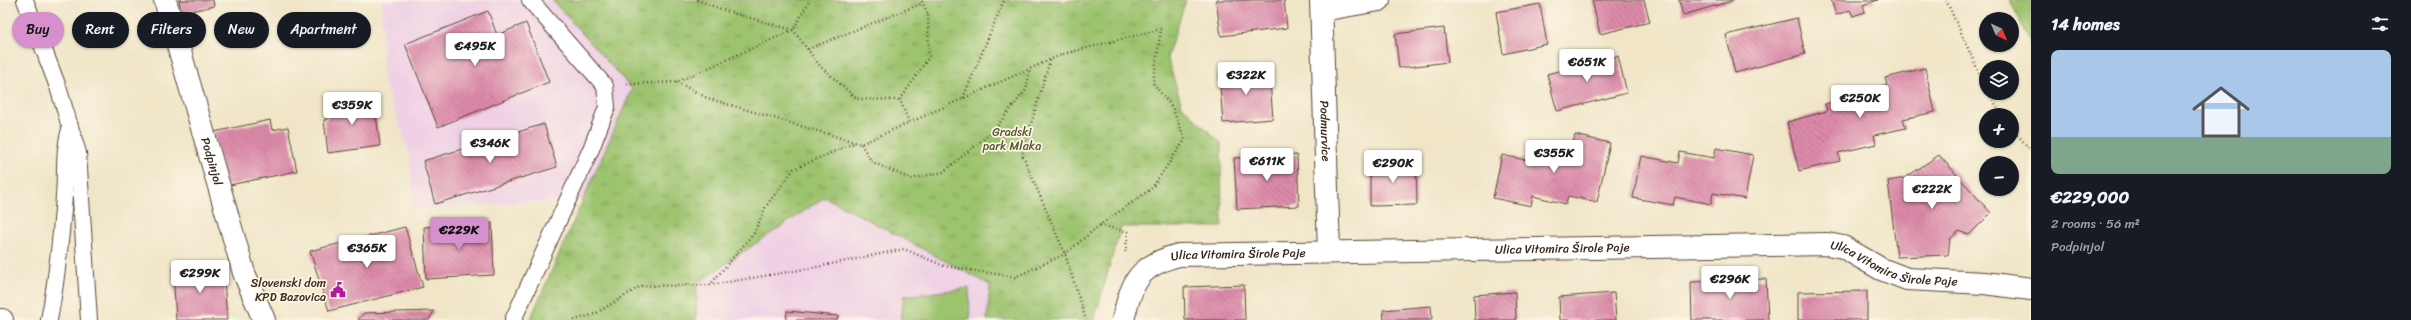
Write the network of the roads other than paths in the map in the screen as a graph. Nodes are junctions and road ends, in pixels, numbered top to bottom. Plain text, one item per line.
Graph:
1 (25, 0) edge
2 (165, 0) edge
3 (530, 0) edge
4 (1379, 0) edge
5 (1322, 5) edge
6 (70, 129) junction
7 (1329, 252) junction
8 (2031, 289) edge
9 (50, 320) edge
10 (88, 320) edge
11 (264, 320) edge
12 (513, 320) edge
13 (1123, 320) edge

1 - 6 lane
2 - 11 street, Podpinjol
3 - 12 lane
4 - 5 street, Podmurvice
5 - 7 street, Podmurvice
6 - 9 lane
6 - 10 lane
7 - 8 street, Ulica Vitomira Širole Paje
7 - 13 street, Ulica Vitomira Širole Paje

